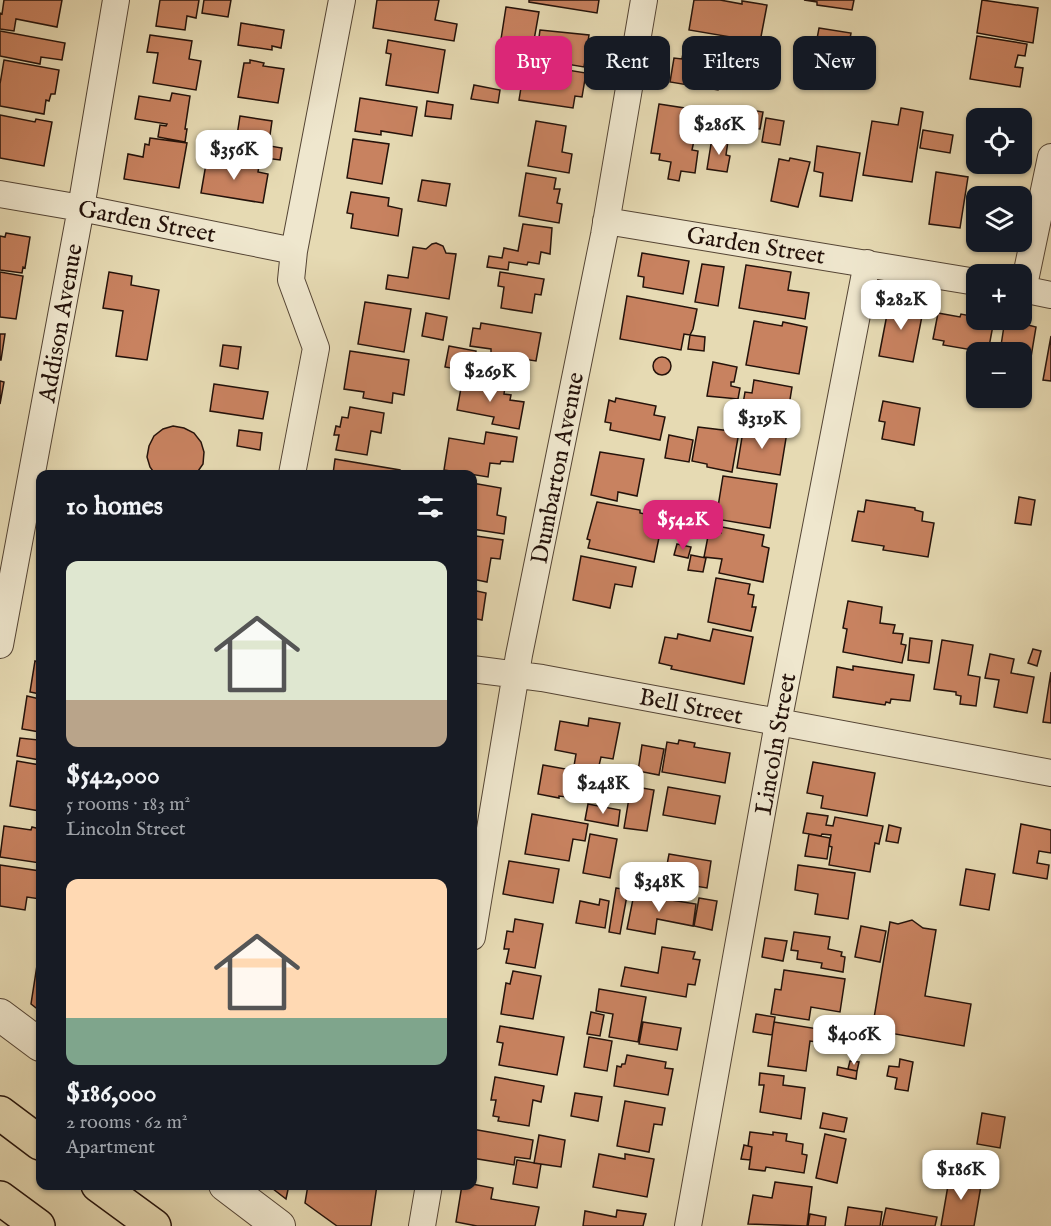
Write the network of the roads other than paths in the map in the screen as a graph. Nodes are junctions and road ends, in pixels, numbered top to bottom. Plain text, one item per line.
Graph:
1 (116, 0) edge
2 (342, 0) edge
3 (644, 0) edge
4 (1051, 157) edge
5 (0, 194) edge
6 (81, 208) junction
7 (606, 221) junction
8 (294, 251) junction
9 (867, 263) junction
10 (1028, 264) edge
11 (966, 280) edge
12 (1032, 292) edge
13 (1051, 295) edge
14 (293, 470) edge
15 (0, 645) edge
16 (477, 670) edge
17 (516, 675) junction
18 (778, 723) junction
19 (1051, 773) edge
20 (477, 907) edge
21 (0, 1015) edge
22 (36, 1043) edge
23 (0, 1113) edge
24 (36, 1140) edge
25 (105, 1190) edge
26 (232, 1190) edge
27 (428, 1190) edge
28 (0, 1198) edge
29 (39, 1226) edge
30 (154, 1226) edge
31 (279, 1226) edge
32 (422, 1226) edge
33 (688, 1226) edge

1 - 6 street, Addison Avenue
2 - 8 street
3 - 7 street, Dumbarton Avenue
4 - 10 street
5 - 6 street, Garden Street
6 - 8 street, Garden Street
6 - 15 street, Addison Avenue
7 - 9 street, Garden Street
7 - 17 street, Dumbarton Avenue
8 - 14 street
9 - 11 street, Garden Street
9 - 18 street, Lincoln Street
12 - 13 street
16 - 17 street, Bell Street
17 - 18 street, Bell Street
17 - 20 street, Dumbarton Avenue
18 - 19 street, Bell Street
18 - 33 street, Lincoln Street
21 - 22 street
23 - 24 highway
25 - 30 highway
26 - 31 street
27 - 32 street
28 - 29 highway

